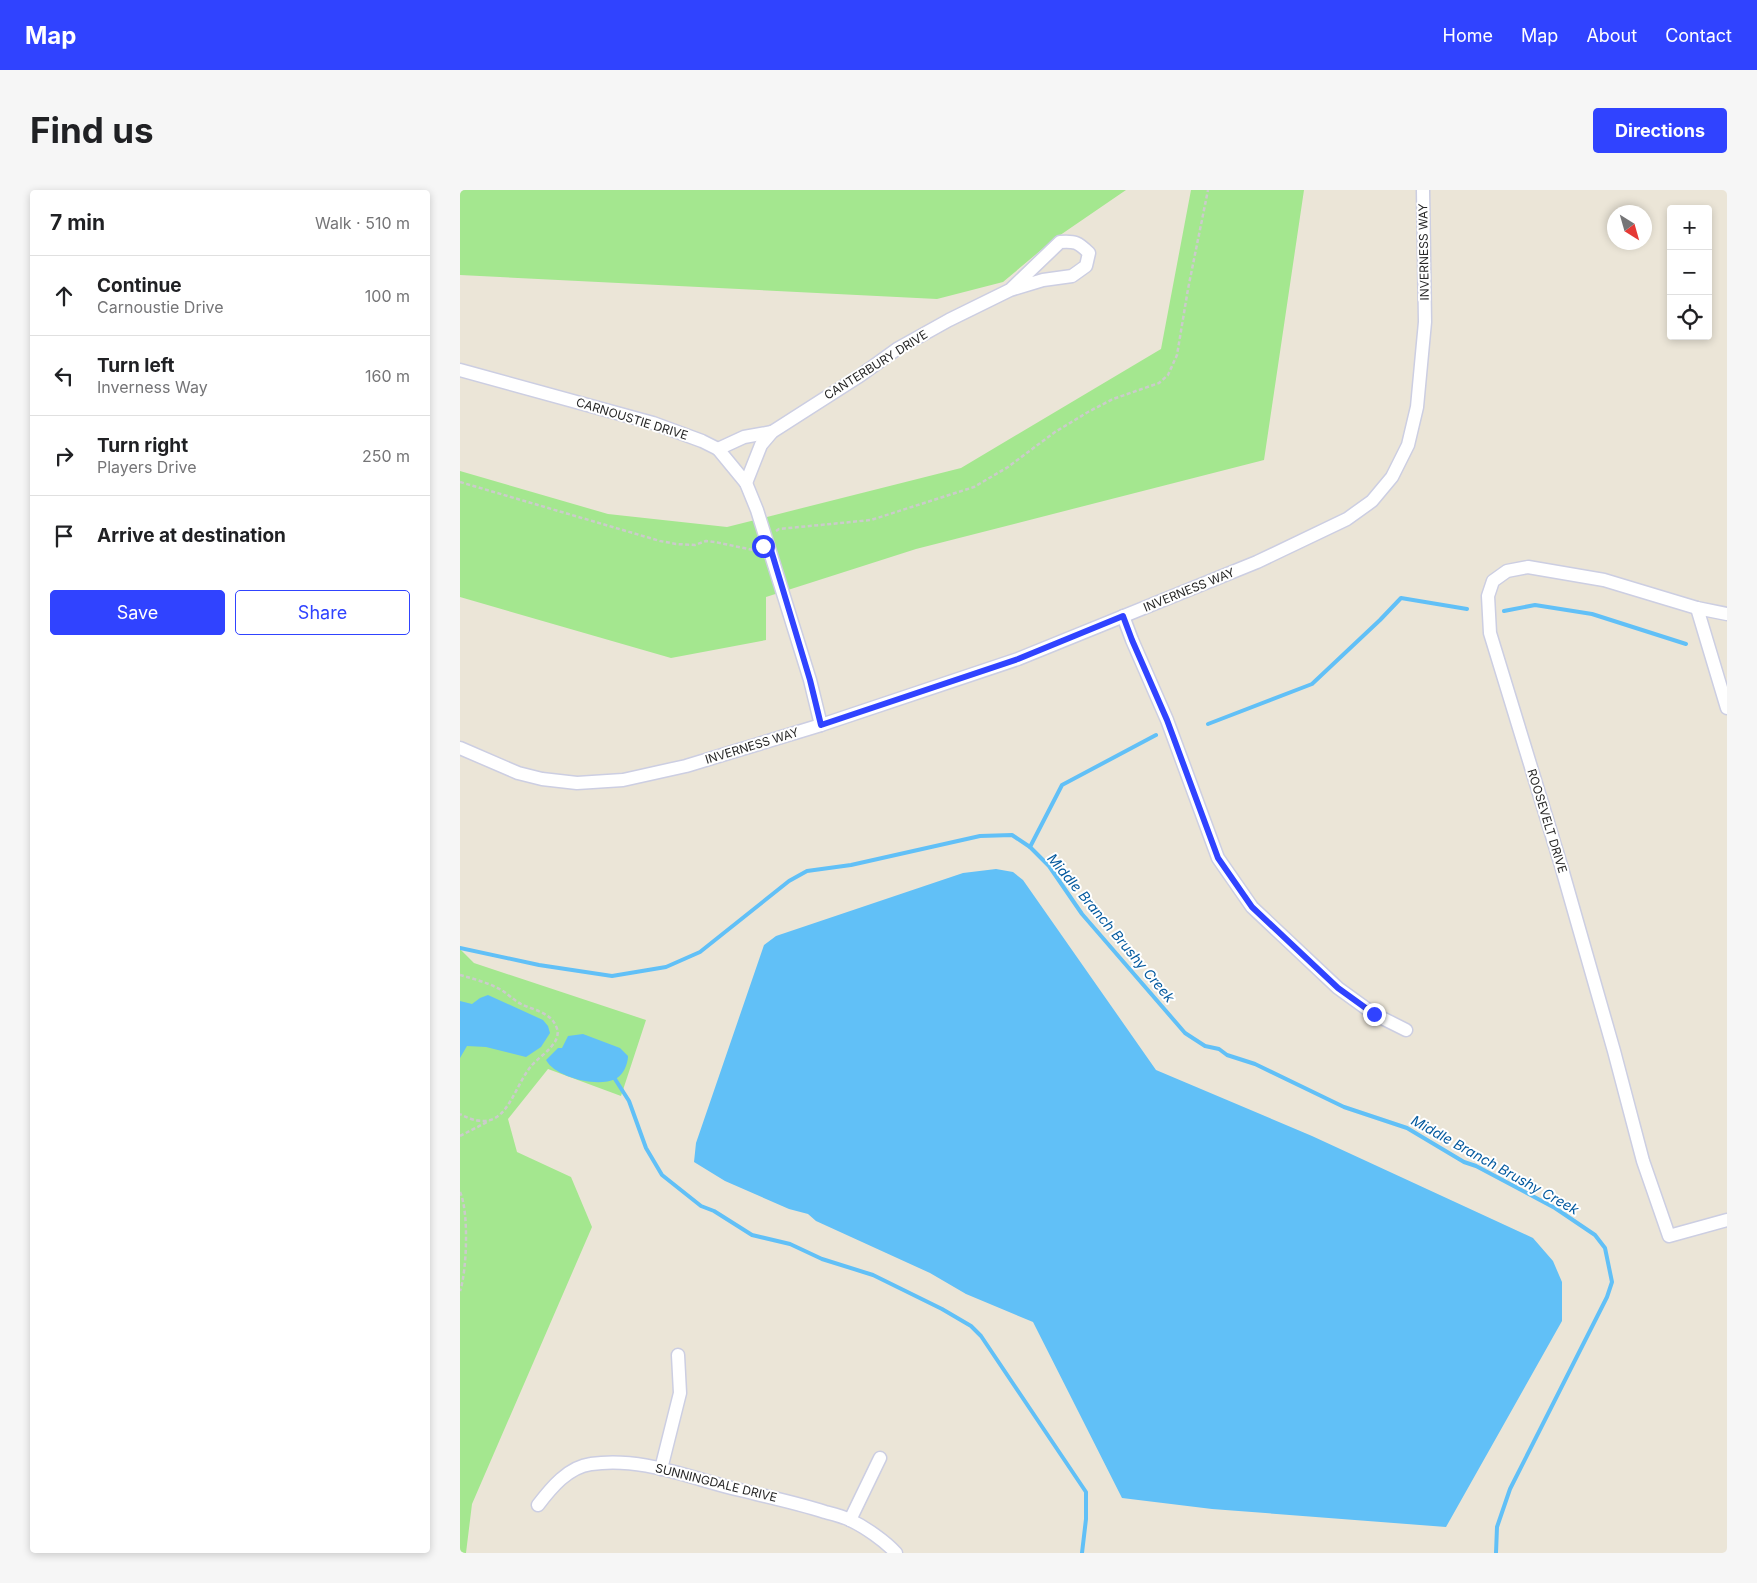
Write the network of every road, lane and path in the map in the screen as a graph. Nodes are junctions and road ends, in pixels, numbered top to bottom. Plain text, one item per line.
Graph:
1 (1208, 190) edge
2 (1423, 190) edge
3 (1010, 290) junction
4 (460, 370) edge
5 (772, 432) junction
6 (718, 449) junction
7 (460, 482) edge
8 (746, 483) junction
9 (768, 540) junction
10 (1697, 608) junction
11 (1727, 614) edge
12 (1123, 616) junction
13 (1727, 708) edge
14 (821, 725) junction
15 (460, 748) edge
16 (460, 975) edge
17 (1406, 1030) dead end
18 (460, 1114) edge
19 (490, 1121) junction
20 (460, 1136) edge
21 (460, 1192) edge
22 (1727, 1220) edge
23 (460, 1291) edge
24 (678, 1355) dead end
25 (880, 1458) dead end
26 (661, 1469) junction
27 (538, 1505) dead end
28 (850, 1520) junction
29 (896, 1553) edge

1 - 9 path
2 - 12 street, INVERNESS WAY
3 - 3 street, CANTERBURY DRIVE
3 - 5 street, CANTERBURY DRIVE
4 - 6 street, CARNOUSTIE DRIVE
5 - 6 street, CANTERBURY DRIVE
5 - 8 street, CANTERBURY DRIVE
6 - 8 street, CARNOUSTIE DRIVE
7 - 9 path
8 - 9 street, CARNOUSTIE DRIVE
9 - 14 street, CARNOUSTIE DRIVE
10 - 11 street, ROOSEVELT DRIVE
10 - 13 street
10 - 22 street, ROOSEVELT DRIVE
12 - 14 street, INVERNESS WAY
12 - 17 street
14 - 15 street, INVERNESS WAY
16 - 19 path
18 - 19 path
19 - 20 path
21 - 23 path
24 - 26 street
25 - 28 street
26 - 27 street, SUNNINGDALE DRIVE
26 - 28 street, SUNNINGDALE DRIVE
28 - 29 street, SUNNINGDALE DRIVE

